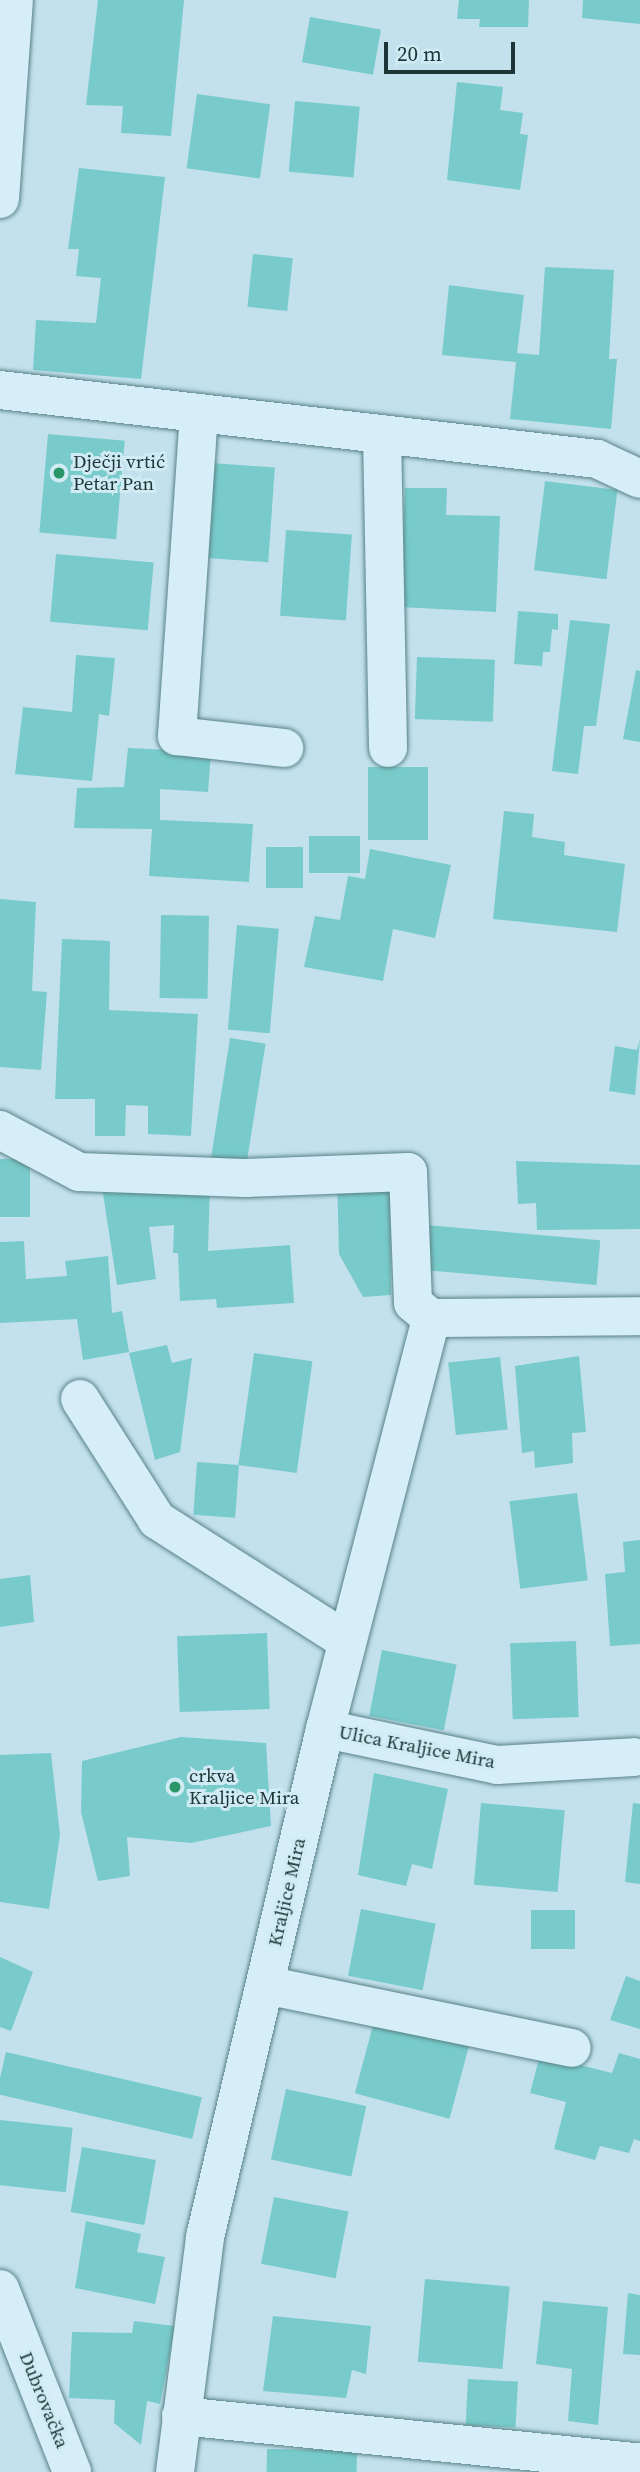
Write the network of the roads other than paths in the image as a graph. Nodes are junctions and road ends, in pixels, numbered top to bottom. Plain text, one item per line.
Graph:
1 (14, 0) edge
2 (2, 123) edge
3 (0, 199) edge
4 (0, 390) edge
5 (199, 413) junction
6 (382, 434) junction
7 (640, 479) edge
8 (284, 747) dead end
9 (388, 748) dead end
10 (0, 1130) edge
11 (640, 1316) edge
12 (431, 1318) junction
13 (80, 1399) dead end
14 (347, 1641) junction
15 (325, 1729) junction
16 (634, 1757) dead end
17 (265, 1985) junction
18 (572, 2048) dead end
19 (0, 2289) edge
20 (181, 2416) junction
21 (640, 2463) edge
22 (72, 2472) edge
23 (175, 2472) edge

1 - 2 street
2 - 3 street
4 - 5 street
5 - 6 street
5 - 8 street
6 - 7 street
6 - 9 street
10 - 12 street
11 - 12 street
12 - 14 street, Kraljice Mira
13 - 14 street
14 - 15 street, Kraljice Mira
15 - 16 street, Ulica Kraljice Mira
15 - 17 street, Kraljice Mira
17 - 18 street
17 - 20 street, Kraljice Mira
19 - 22 street, Dubrovačka
20 - 21 street
20 - 23 street, Kraljice Mira

